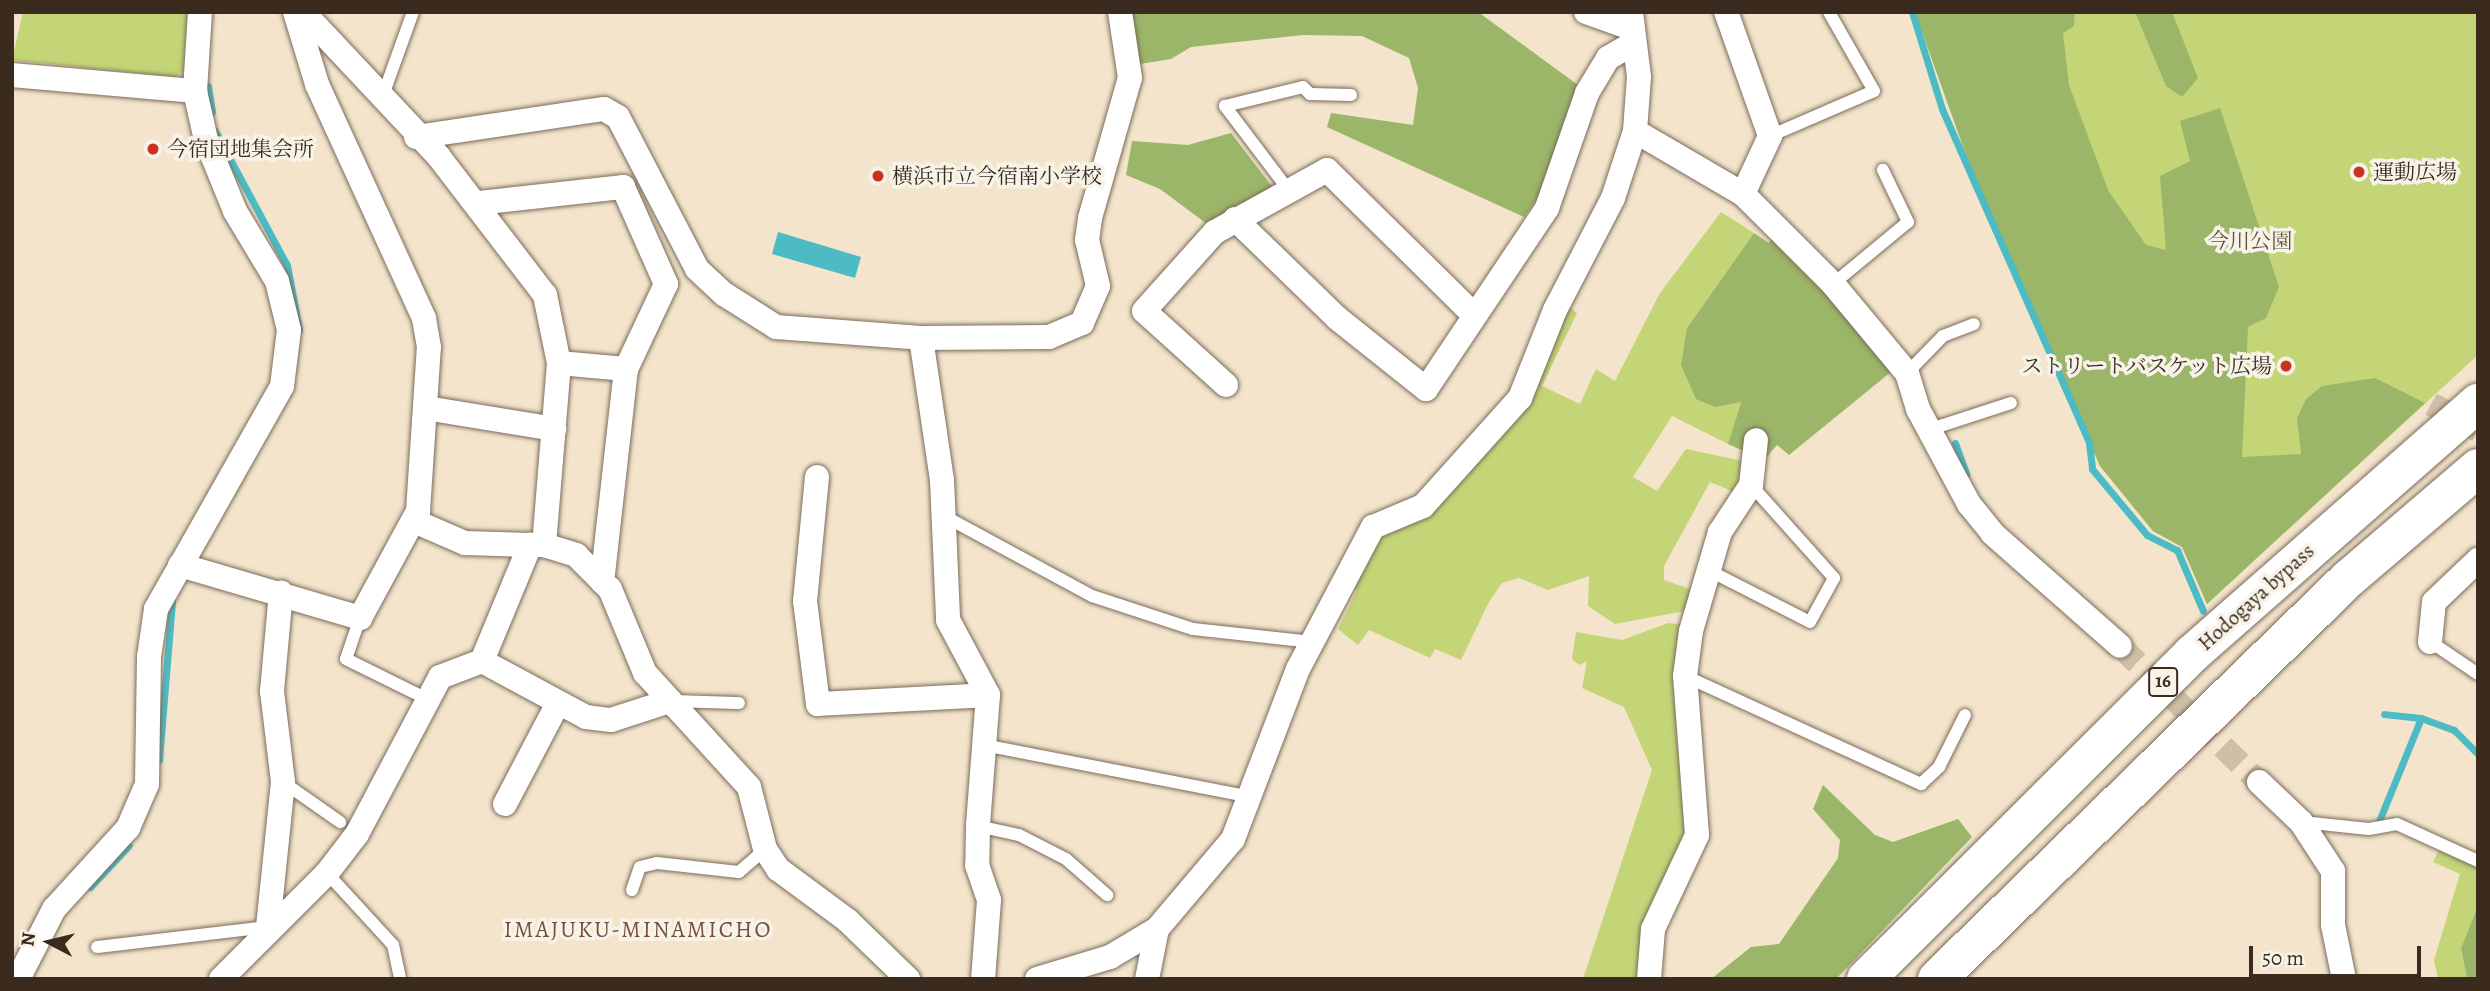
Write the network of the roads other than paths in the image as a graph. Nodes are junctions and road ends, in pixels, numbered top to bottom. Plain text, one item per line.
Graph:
1 (200, 12) edge
2 (295, 12) edge
3 (303, 12) edge
4 (413, 12) edge
5 (1120, 12) edge
6 (1586, 12) edge
7 (1726, 12) edge
8 (1829, 12) edge
9 (1632, 28) edge
10 (12, 75) edge
11 (195, 91) junction
12 (1351, 95) dead end
13 (382, 99) junction
14 (1635, 131) junction
15 (1770, 136) junction
16 (416, 137) junction
17 (1883, 170) dead end
18 (1286, 188) junction
19 (1743, 194) junction
20 (478, 203) junction
21 (1236, 219) junction
22 (1833, 284) junction
23 (1474, 315) junction
24 (1974, 324) dead end
25 (921, 338) junction
26 (559, 363) junction
27 (626, 369) junction
28 (1907, 373) junction
29 (1226, 385) dead end
30 (2011, 403) dead end
31 (2478, 403) edge
32 (426, 408) junction
33 (554, 429) junction
34 (1931, 429) junction
35 (1756, 440) dead end
36 (2478, 468) edge
37 (817, 477) dead end
38 (1751, 485) junction
39 (944, 516) junction
40 (414, 521) junction
41 (537, 545) junction
42 (2478, 561) edge
43 (180, 565) junction
44 (1708, 570) junction
45 (602, 582) junction
46 (281, 592) junction
47 (360, 618) junction
48 (2425, 638) joint
49 (1312, 642) junction
50 (2120, 646) tunnel mouth
51 (482, 661) junction
52 (2478, 674) edge
53 (1685, 676) junction
54 (988, 695) junction
55 (427, 699) junction
56 (670, 701) junction
57 (739, 703) dead end
58 (557, 705) junction
59 (1965, 715) dead end
60 (989, 746) junction
61 (283, 782) junction
62 (2259, 782) tunnel mouth
63 (1252, 797) junction
64 (505, 804) dead end
65 (340, 822) dead end
66 (2301, 822) junction
67 (978, 826) junction
68 (765, 849) junction
69 (2478, 861) edge
70 (327, 873) junction
71 (632, 890) dead end
72 (1107, 895) dead end
73 (268, 927) junction
74 (1157, 929) junction
75 (97, 947) dead end
76 (19, 979) edge
77 (221, 979) edge
78 (400, 979) edge
79 (908, 979) edge
80 (983, 979) edge
81 (1037, 979) edge
82 (1147, 979) edge
83 (1649, 979) edge
84 (1866, 979) edge
85 (1937, 979) edge
86 (2344, 979) edge

1 - 11 street
2 - 32 street
3 - 13 street
4 - 13 lane
5 - 25 street
6 - 9 street
7 - 15 street
8 - 15 lane
9 - 14 street
9 - 23 street
10 - 11 street
11 - 43 street
12 - 18 lane
13 - 16 street
14 - 19 street
14 - 49 street
15 - 19 street
16 - 20 street
16 - 25 street
17 - 22 lane
18 - 21 street
18 - 23 street
19 - 22 street
20 - 26 street
20 - 27 street
21 - 23 street
21 - 29 street
22 - 28 street
24 - 28 lane
25 - 39 street
26 - 27 street
26 - 33 street
27 - 45 street
28 - 34 street
30 - 34 lane
31 - 84 highway, Hodogaya bypass / 16
32 - 33 street
32 - 40 street
33 - 41 street
34 - 50 street
35 - 38 street
36 - 85 highway, 16
37 - 54 street
38 - 44 street
38 - 44 lane
39 - 49 lane
39 - 54 street
40 - 41 street
40 - 47 street
41 - 45 street
41 - 51 street
42 - 48 street
43 - 46 street
43 - 76 street
44 - 53 street
45 - 56 street
46 - 47 street
46 - 61 street
47 - 55 lane
48 - 52 lane
49 - 63 street
51 - 55 street
51 - 58 street
53 - 59 lane
53 - 83 street
54 - 60 street
55 - 70 street
56 - 57 lane
56 - 58 street
56 - 68 street
58 - 64 street
60 - 63 lane
60 - 67 street
61 - 65 lane
61 - 73 street
62 - 66 street
63 - 74 street
66 - 69 lane
66 - 86 street
67 - 72 lane
67 - 80 street
68 - 71 lane
68 - 79 street
70 - 73 street
70 - 78 lane
73 - 75 lane
73 - 77 street
74 - 81 street
74 - 82 street

